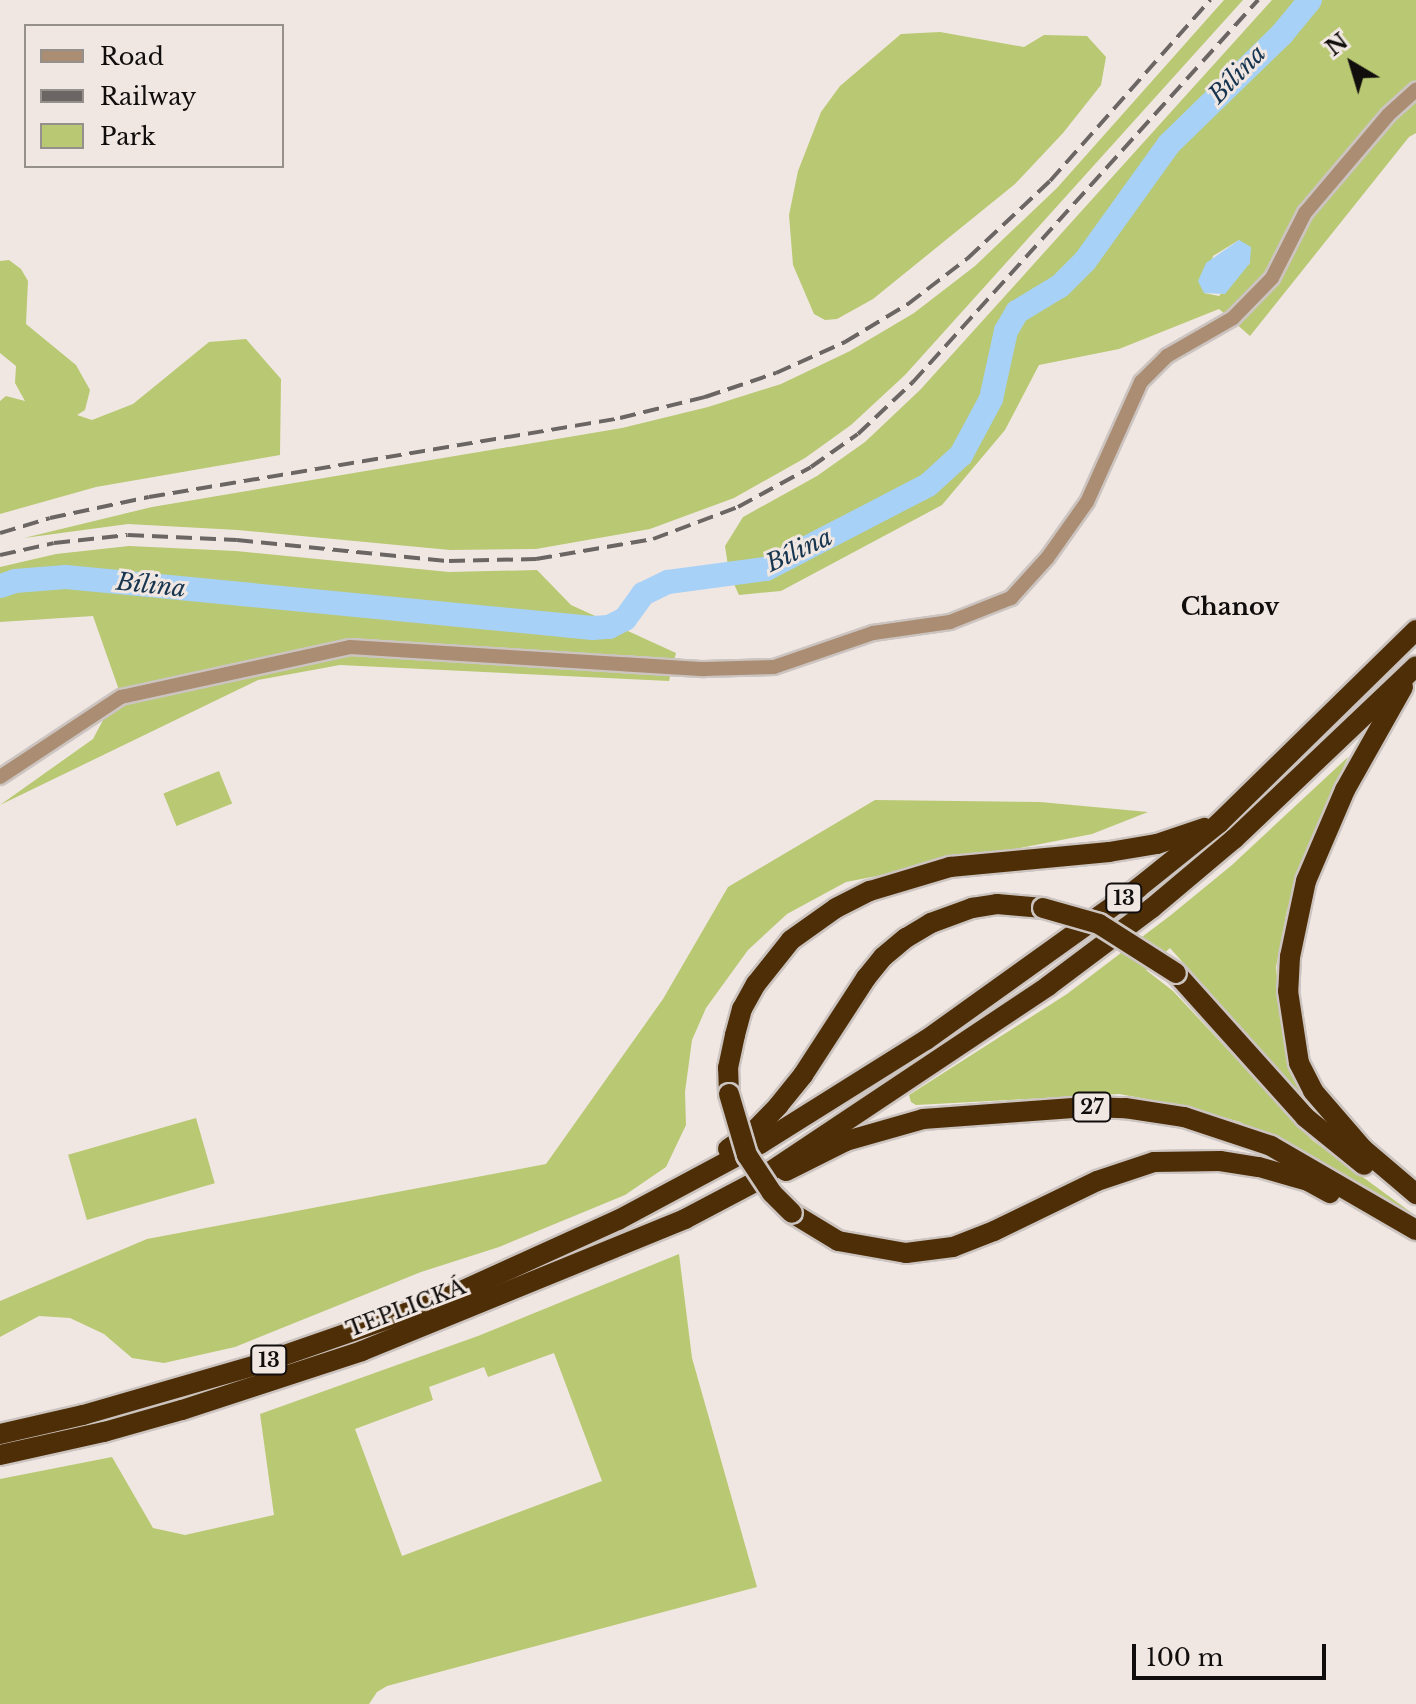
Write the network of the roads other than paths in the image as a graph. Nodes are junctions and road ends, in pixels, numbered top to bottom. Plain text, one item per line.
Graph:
1 (1416, 90) edge
2 (1416, 630) edge
3 (1414, 669) edge
4 (0, 777) edge
5 (1219, 823) junction
6 (753, 1183) junction
7 (1416, 1194) edge
8 (1416, 1202) edge
9 (1416, 1230) edge
10 (1416, 1239) edge
11 (530, 1262) junction
12 (0, 1434) edge
13 (0, 1455) edge

1 - 4 street
2 - 5 highway, 13
3 - 6 highway, TEPLICKÁ / 13
3 - 7 highway
5 - 10 highway, bridge
5 - 11 highway, TEPLICKÁ / 13
6 - 9 highway, 27
6 - 13 highway, TEPLICKÁ / 13
8 - 11 highway, bridge
11 - 12 highway, TEPLICKÁ / 13

